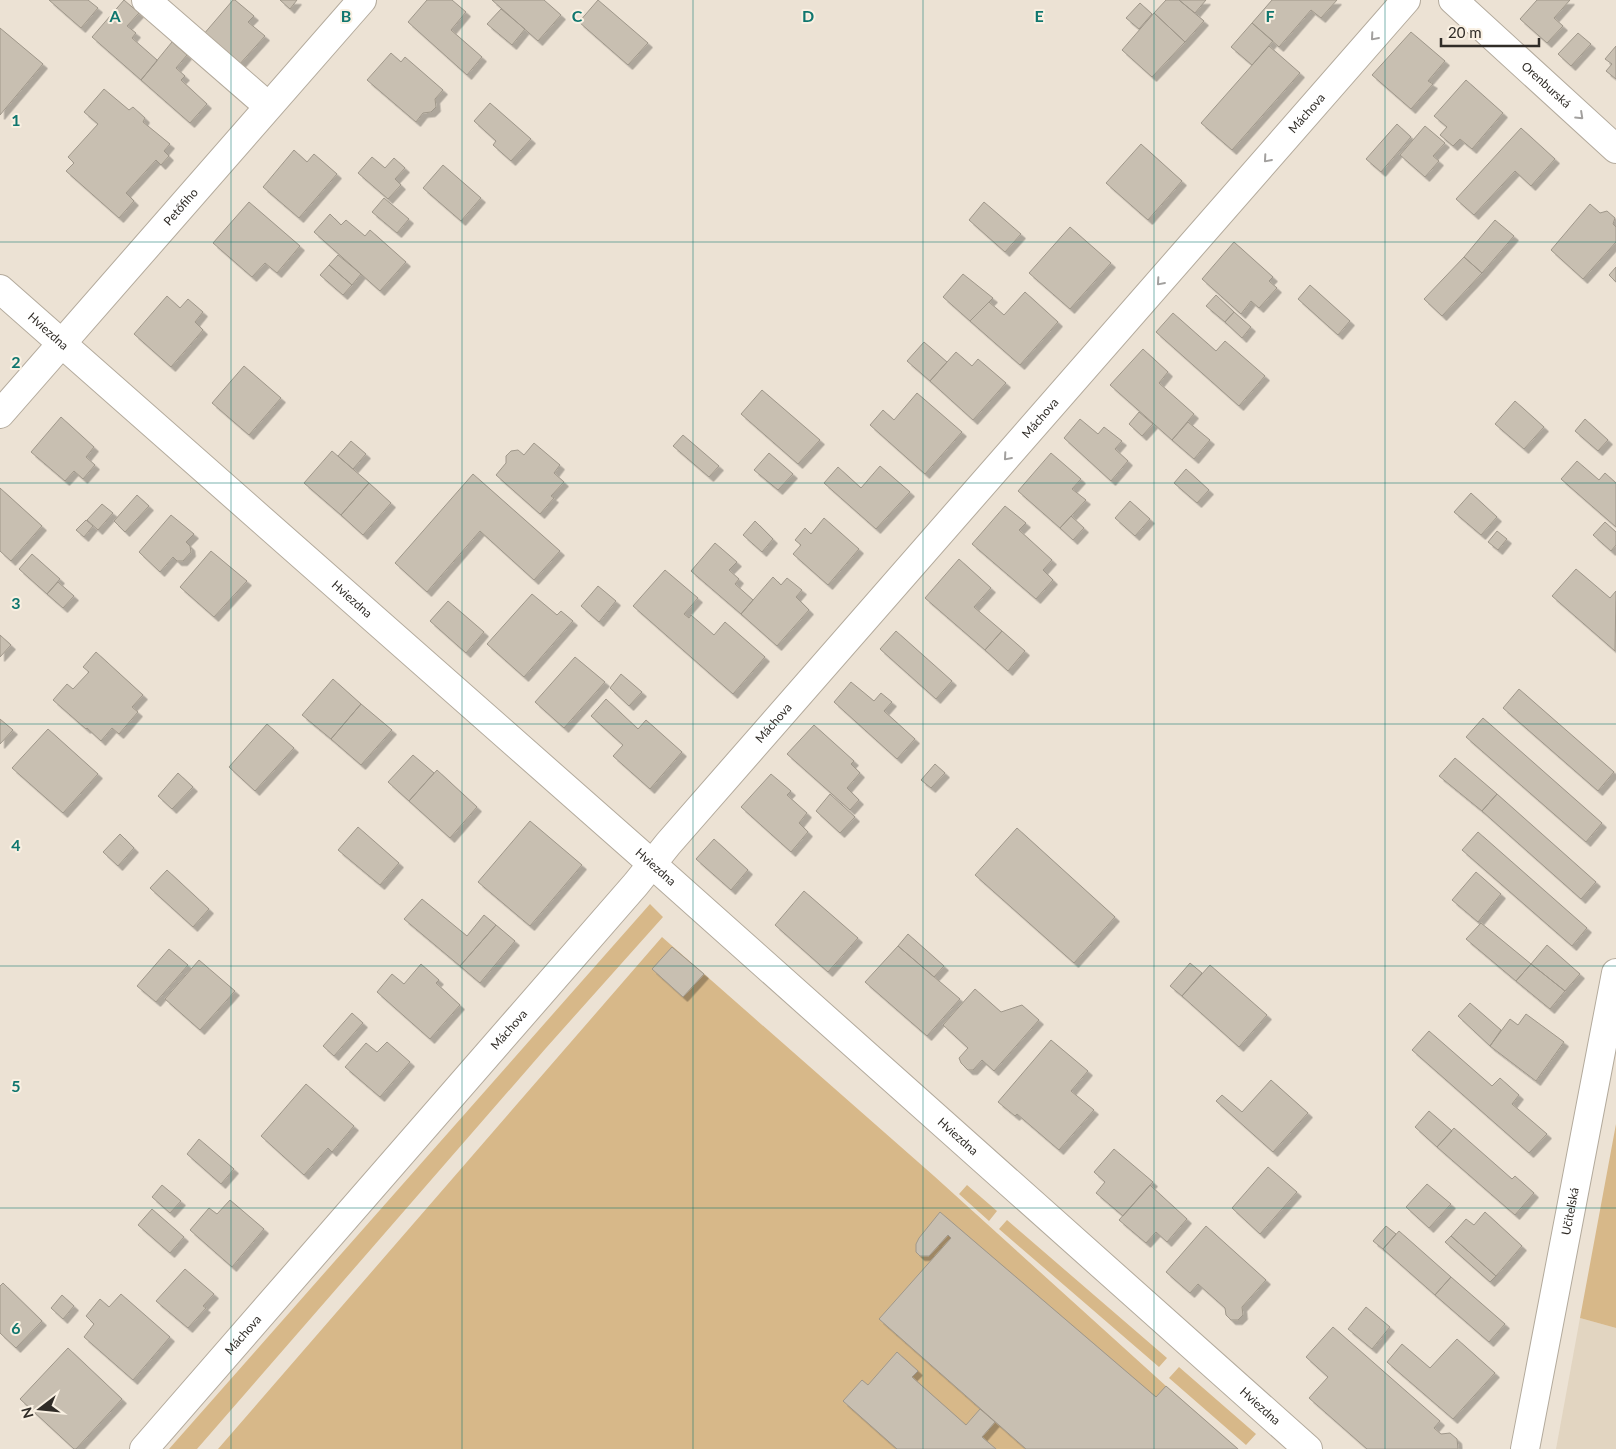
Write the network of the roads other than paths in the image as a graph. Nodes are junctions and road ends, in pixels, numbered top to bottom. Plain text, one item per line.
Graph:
1 (146, 0) edge
2 (362, 0) edge
3 (1406, 0) edge
4 (1454, 0) edge
5 (268, 106) junction
6 (1616, 149) edge
7 (0, 289) edge
8 (61, 343) junction
9 (0, 414) edge
10 (652, 864) junction
11 (1616, 973) edge
12 (144, 1449) edge
13 (1308, 1449) edge
14 (1525, 1449) edge

1 - 5 street
2 - 5 street, Petőfiho
3 -> 10 street, Máchova
4 -> 6 street, Orenburská
5 - 8 street, Petőfiho
7 - 8 street, Hviezdna
8 - 9 street, Petőfiho
8 - 10 street, Hviezdna
10 - 12 street, Máchova
10 - 13 street, Hviezdna
11 - 14 street, Učiteľská

